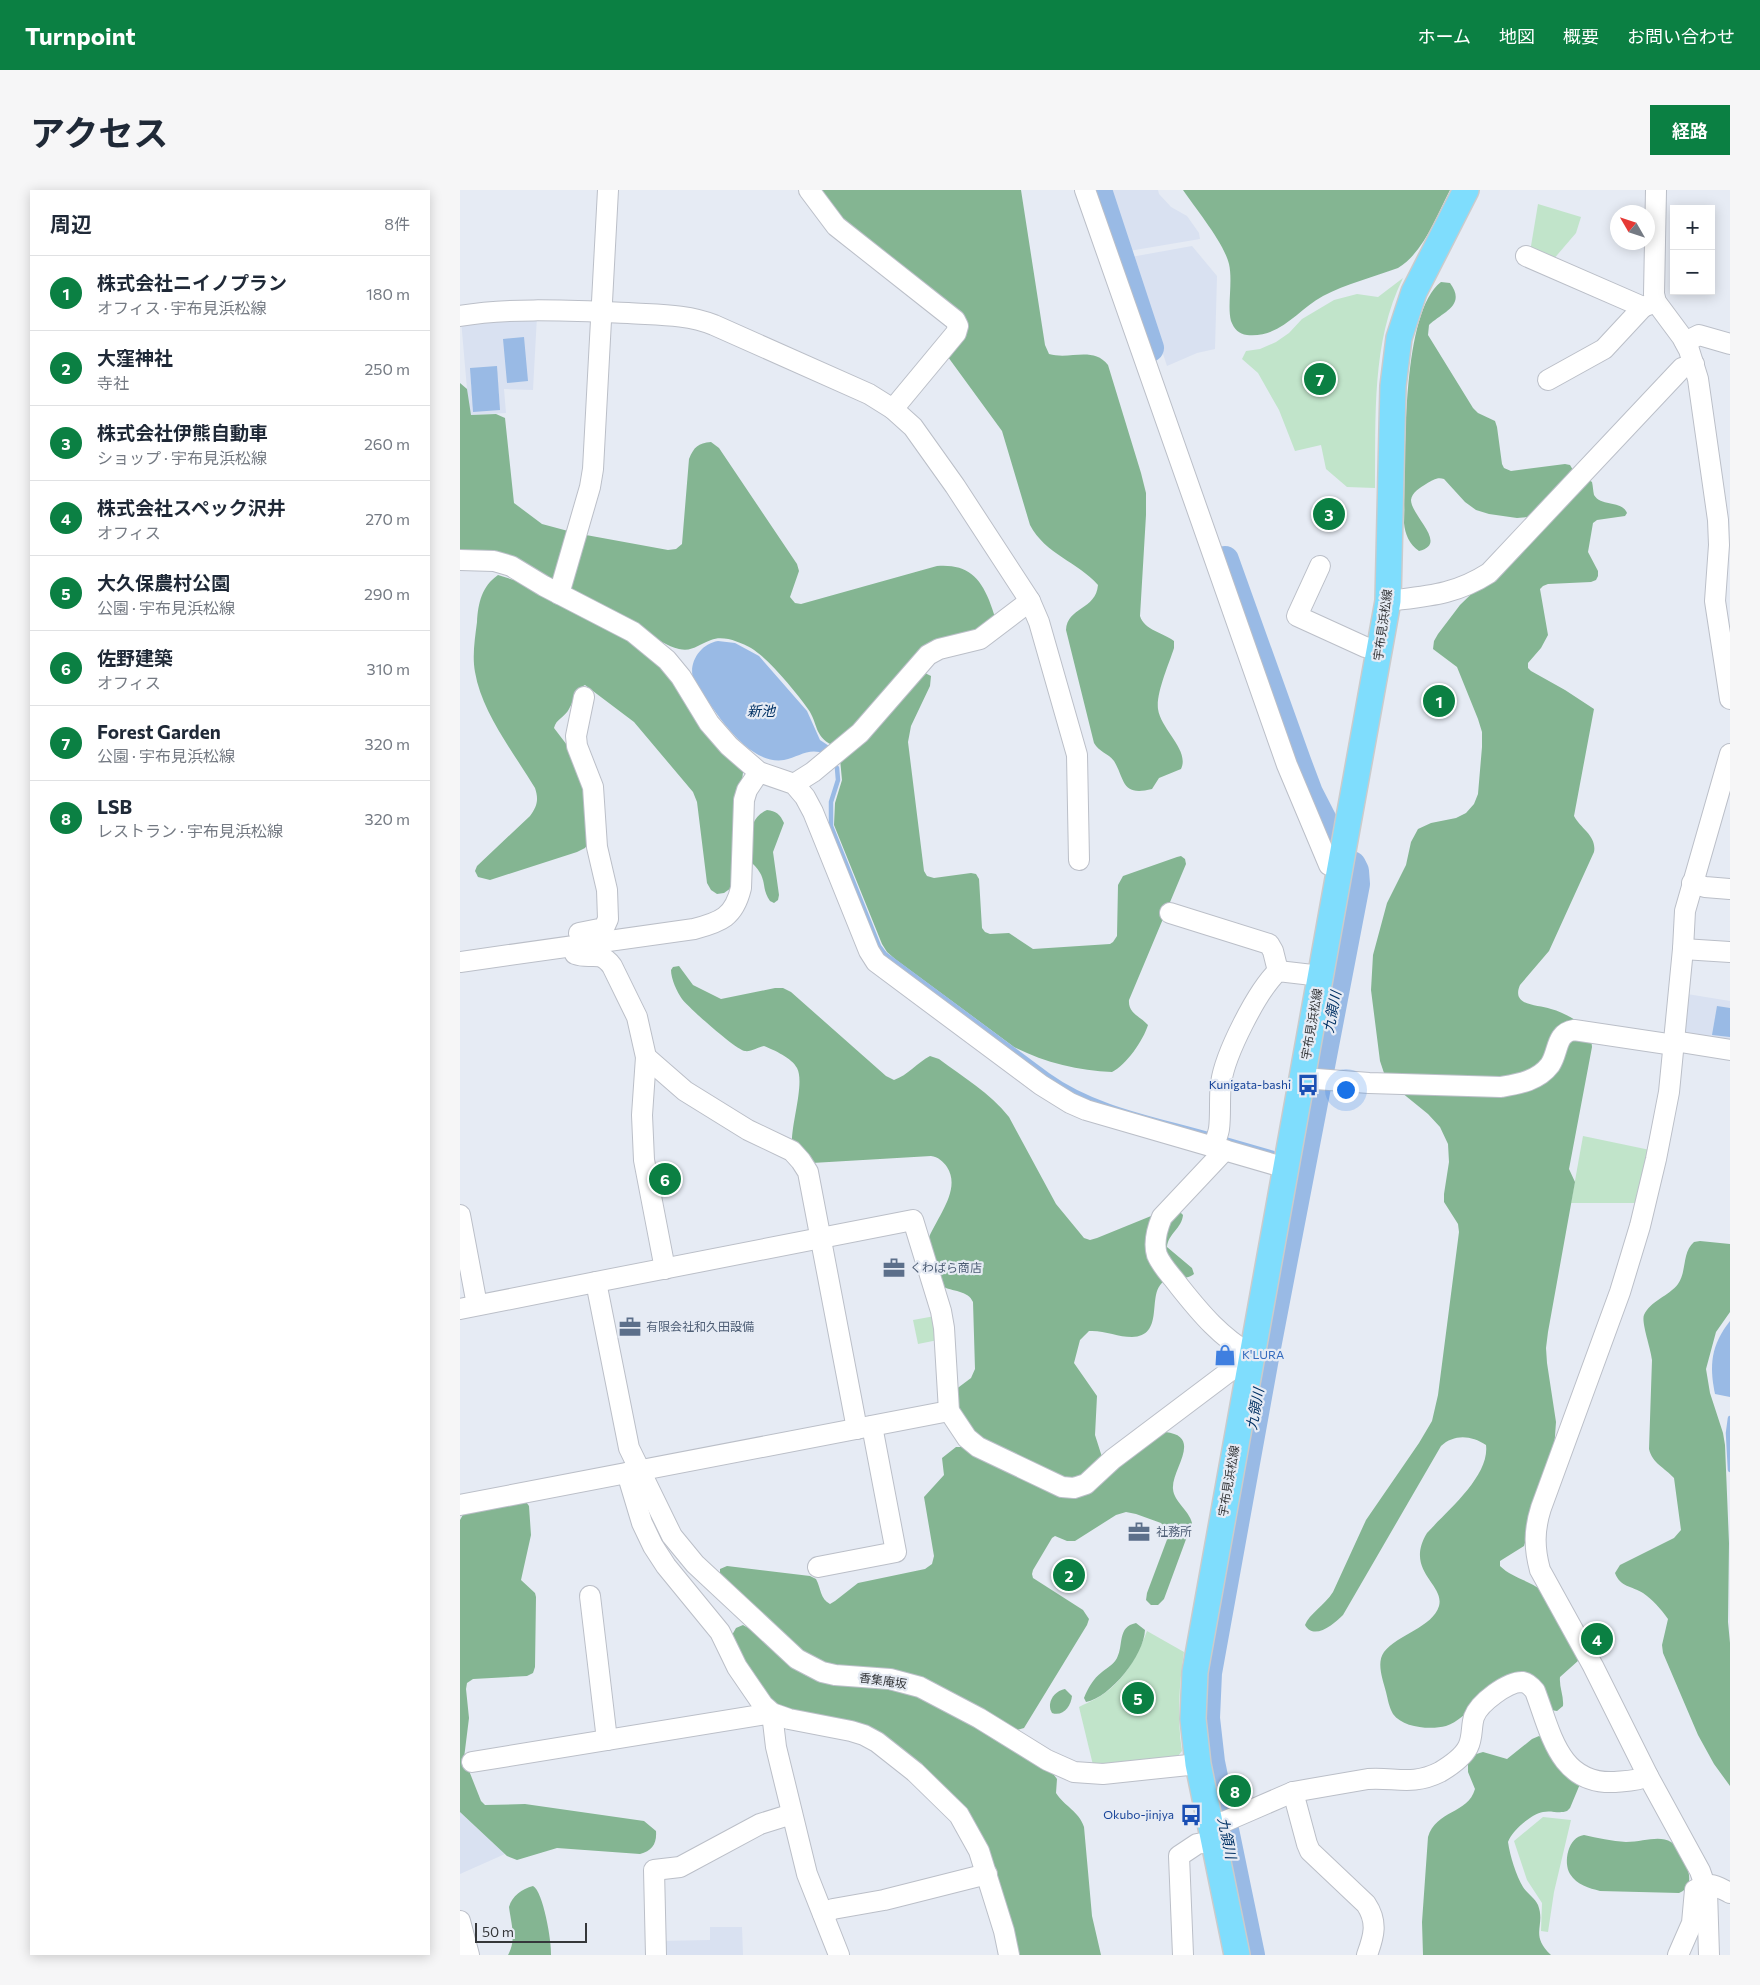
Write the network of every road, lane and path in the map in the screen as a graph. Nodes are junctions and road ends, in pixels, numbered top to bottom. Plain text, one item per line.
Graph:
1 (608, 190) edge
2 (809, 190) edge
3 (1085, 190) edge
4 (1466, 190) edge
5 (1656, 190) edge
6 (1526, 256) dead end
7 (1649, 305) junction
8 (602, 312) junction
9 (460, 316) edge
10 (1685, 342) junction
11 (1730, 344) edge
12 (1694, 364) junction
13 (1548, 380) dead end
14 (893, 409) junction
15 (460, 560) edge
16 (1320, 566) dead end
17 (559, 594) junction
18 (1030, 601) junction
19 (1388, 601) junction
20 (1380, 650) junction
21 (584, 697) dead end
22 (1730, 699) edge
23 (1730, 754) edge
24 (759, 772) junction
25 (794, 784) junction
26 (1079, 860) dead end
27 (1341, 867) junction
28 (1692, 883) junction
29 (1730, 889) edge
30 (1170, 913) dead end
31 (569, 946) junction
32 (1683, 949) junction
33 (1730, 952) edge
34 (460, 962) edge
35 (1278, 971) junction
36 (1320, 976) junction
37 (1674, 1043) junction
38 (1730, 1050) edge
39 (646, 1057) junction
40 (1312, 1079) junction
41 (1218, 1142) junction
42 (1286, 1168) junction
43 (460, 1215) edge
44 (820, 1238) junction
45 (665, 1269) junction
46 (596, 1282) junction
47 (468, 1307) edge
48 (1251, 1355) junction
49 (949, 1411) junction
50 (864, 1427) junction
51 (633, 1472) junction
52 (460, 1505) edge
53 (818, 1567) dead end
54 (590, 1596) dead end
55 (772, 1713) junction
56 (607, 1740) junction
57 (472, 1762) dead end
58 (1198, 1764) junction
59 (1648, 1776) junction
60 (1293, 1792) junction
61 (792, 1814) junction
62 (1217, 1827) junction
63 (987, 1874) junction
64 (1705, 1885) junction
65 (1730, 1893) edge
66 (823, 1914) junction
67 (460, 1921) edge
68 (470, 1955) edge
69 (656, 1955) edge
70 (839, 1955) edge
71 (1009, 1955) edge
72 (1183, 1955) edge
73 (1237, 1955) edge
74 (1368, 1955) edge
75 (1678, 1955) edge
76 (1709, 1955) edge

1 - 8 street
2 - 14 street
3 - 27 street
4 - 19 main road, 宇布見浜松線
5 - 7 street
6 - 7 street
7 - 10 street
7 - 13 street
8 - 9 street
8 - 14 street
8 - 17 street
10 - 11 street
10 - 12 street
12 - 19 street
12 - 22 street
14 - 18 street
15 - 17 street
16 - 20 street
17 - 24 street
18 - 25 street
18 - 26 street
19 - 20 main road, 宇布見浜松線
20 - 27 main road, 宇布見浜松線
21 - 31 street
23 - 28 street
24 - 25 street
24 - 31 street
25 - 41 street
27 - 36 main road, 宇布見浜松線
28 - 29 street
28 - 32 street
30 - 35 street
31 - 34 street
31 - 39 street
32 - 33 street
32 - 37 street
35 - 36 street
35 - 41 street
36 - 40 main road, 宇布見浜松線
37 - 38 street
37 - 40 street
37 - 59 street
39 - 44 street
39 - 45 street
40 - 42 main road, 宇布見浜松線
41 - 42 street
41 - 48 street
42 - 48 main road, 宇布見浜松線
43 - 47 street
44 - 45 street
44 - 49 street
44 - 50 street
45 - 46 street
46 - 47 street
46 - 51 street
48 - 49 street
48 - 58 main road, 宇布見浜松線
49 - 50 street
50 - 51 street
50 - 53 street
51 - 52 street
51 - 55 street
51 - 58 street, 香集庵坂
54 - 56 street
55 - 56 street
55 - 61 street
55 - 63 street
56 - 57 street
58 - 62 main road, 宇布見浜松線
59 - 60 street
59 - 64 street
60 - 62 street
60 - 74 street
61 - 66 street
61 - 69 street
62 - 72 street
62 - 73 main road, 宇布見浜松線
63 - 66 street
63 - 71 street
64 - 65 street
64 - 75 street
64 - 76 street
66 - 70 street
67 - 68 street

